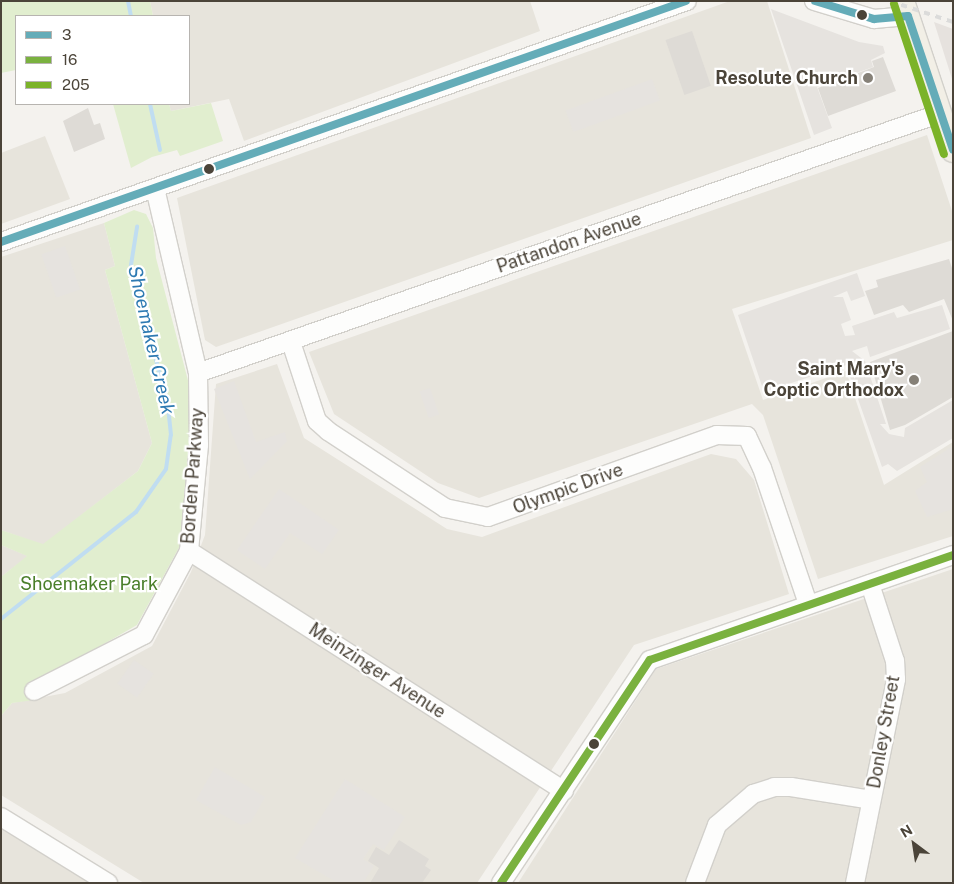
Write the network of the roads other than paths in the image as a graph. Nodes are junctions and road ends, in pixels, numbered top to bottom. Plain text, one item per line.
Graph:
1 (687, 1) edge
2 (814, 1) edge
3 (905, 8) edge
4 (941, 113) junction
5 (953, 151) edge
6 (155, 188) junction
7 (1, 242) edge
8 (291, 342) junction
9 (198, 373) junction
10 (189, 551) junction
11 (953, 555) edge
12 (870, 584) junction
13 (808, 604) junction
14 (34, 691) dead end
15 (564, 791) junction
16 (871, 800) junction
17 (1, 818) edge
18 (108, 883) edge
19 (501, 883) edge
20 (695, 883) edge
21 (854, 883) edge

1 - 6 street
2 - 3 street
3 - 4 main road
4 - 5 main road
4 - 8 street, Pattandon Avenue
6 - 7 street
6 - 9 street, Borden Parkway
8 - 9 street, Pattandon Avenue
8 - 13 street, Olympic Drive
9 - 10 street, Borden Parkway
10 - 14 street, Borden Parkway
10 - 15 street, Meinzinger Avenue
11 - 12 street
12 - 13 street
12 - 16 street, Donley Street
13 - 15 street
15 - 19 street
16 - 20 street
16 - 21 street, Donley Street
17 - 18 street

